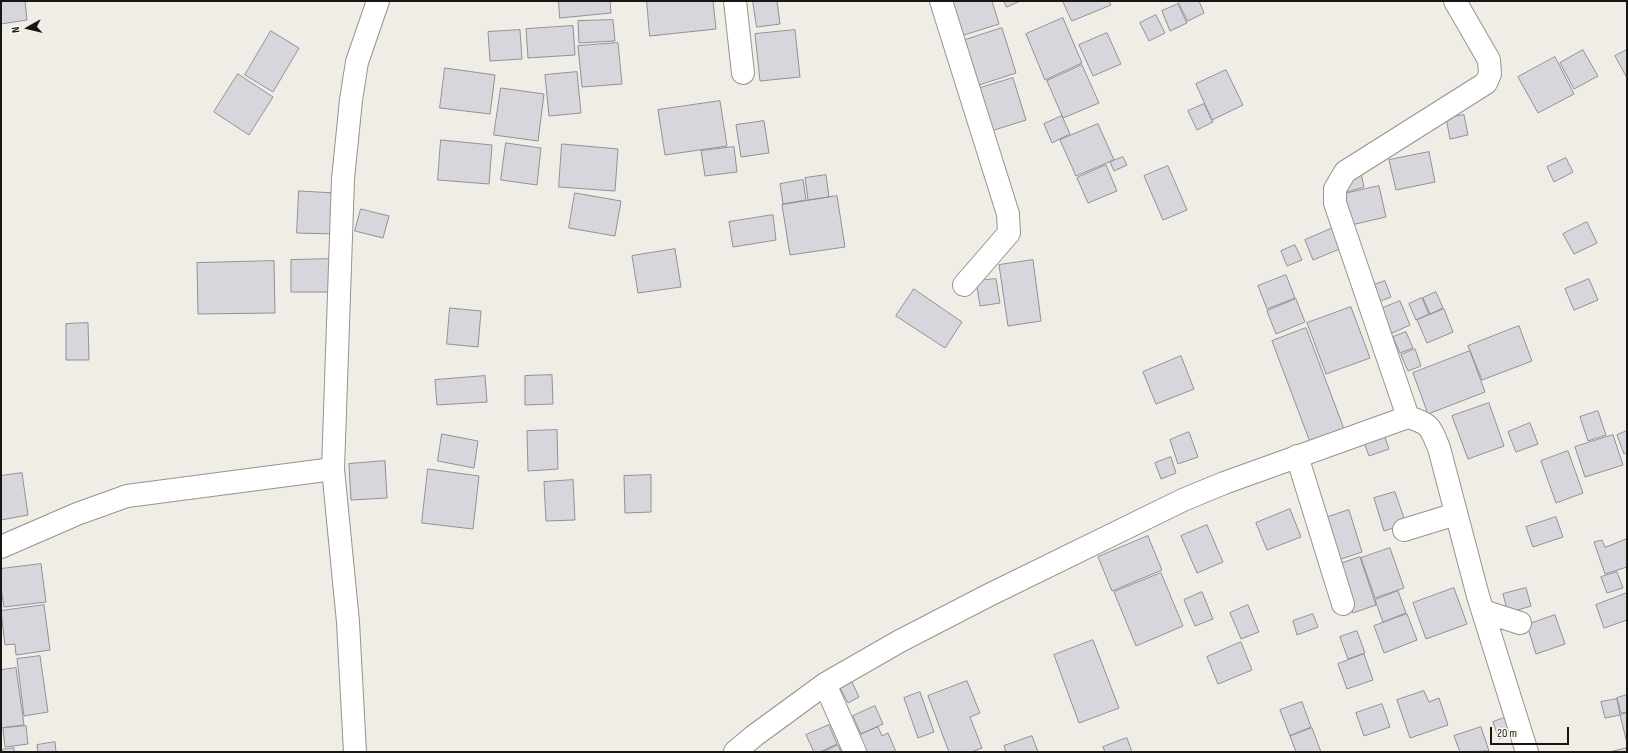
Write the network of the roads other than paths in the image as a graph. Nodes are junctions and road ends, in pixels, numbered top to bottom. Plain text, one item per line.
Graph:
1 (378, 1) edge
2 (735, 1) edge
3 (941, 1) edge
4 (1455, 1) edge
5 (743, 73) dead end
6 (964, 285) dead end
7 (1408, 417) junction
8 (1297, 456) junction
9 (333, 469) junction
10 (1456, 514) junction
11 (1404, 530) dead end
12 (1, 547) edge
13 (1343, 604) dead end
14 (1483, 611) junction
15 (1520, 623) dead end
16 (825, 684) junction
17 (355, 752) edge
18 (735, 752) edge
19 (855, 752) edge
20 (1527, 752) edge

1 - 9 street
2 - 5 street
3 - 6 street
4 - 7 street
7 - 8 street
7 - 10 street
8 - 13 street
8 - 16 street
9 - 12 street
9 - 17 street
10 - 11 street
10 - 14 street
14 - 15 street
14 - 20 street
16 - 18 street
16 - 19 street

